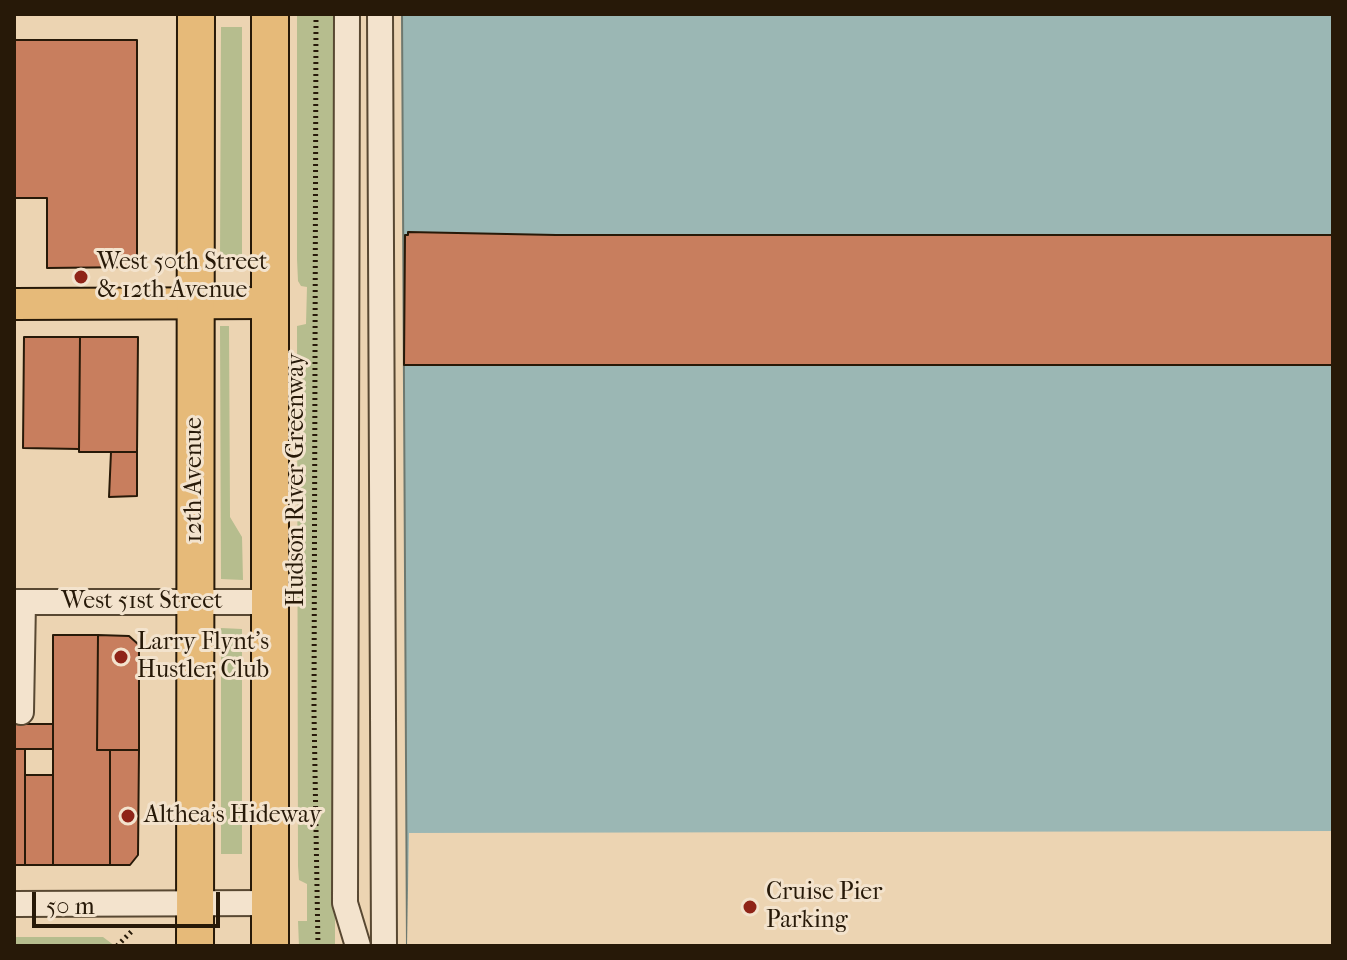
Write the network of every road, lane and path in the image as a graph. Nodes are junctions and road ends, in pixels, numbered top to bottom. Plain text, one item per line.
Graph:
1 (196, 14) edge
2 (270, 14) edge
3 (316, 14) edge
4 (347, 14) edge
5 (356, 14) edge
6 (380, 14) edge
7 (270, 303) junction
8 (14, 304) edge
9 (195, 304) junction
10 (19, 602) edge
11 (195, 602) junction
12 (270, 602) junction
13 (21, 712) dead end
14 (270, 903) junction
15 (14, 904) edge
16 (195, 904) junction
17 (132, 931) dead end
18 (117, 946) edge
19 (195, 946) edge
20 (270, 946) edge
21 (318, 946) edge
22 (360, 946) edge
23 (384, 946) edge

1 - 9 highway, 12th Avenue
2 - 7 highway
3 - 21 path, Hudson River Greenway
4 - 22 street
5 - 22 street
6 - 23 street
7 - 9 main road
7 - 12 highway
8 - 9 main road
9 - 11 highway, 12th Avenue
10 - 11 street, West 51st Street
10 - 13 street
11 - 12 street, West 51st Street
11 - 16 highway, 12th Avenue
12 - 14 highway
14 - 16 street
14 - 20 highway
15 - 16 street
16 - 19 highway, 12th Avenue
17 - 18 path

